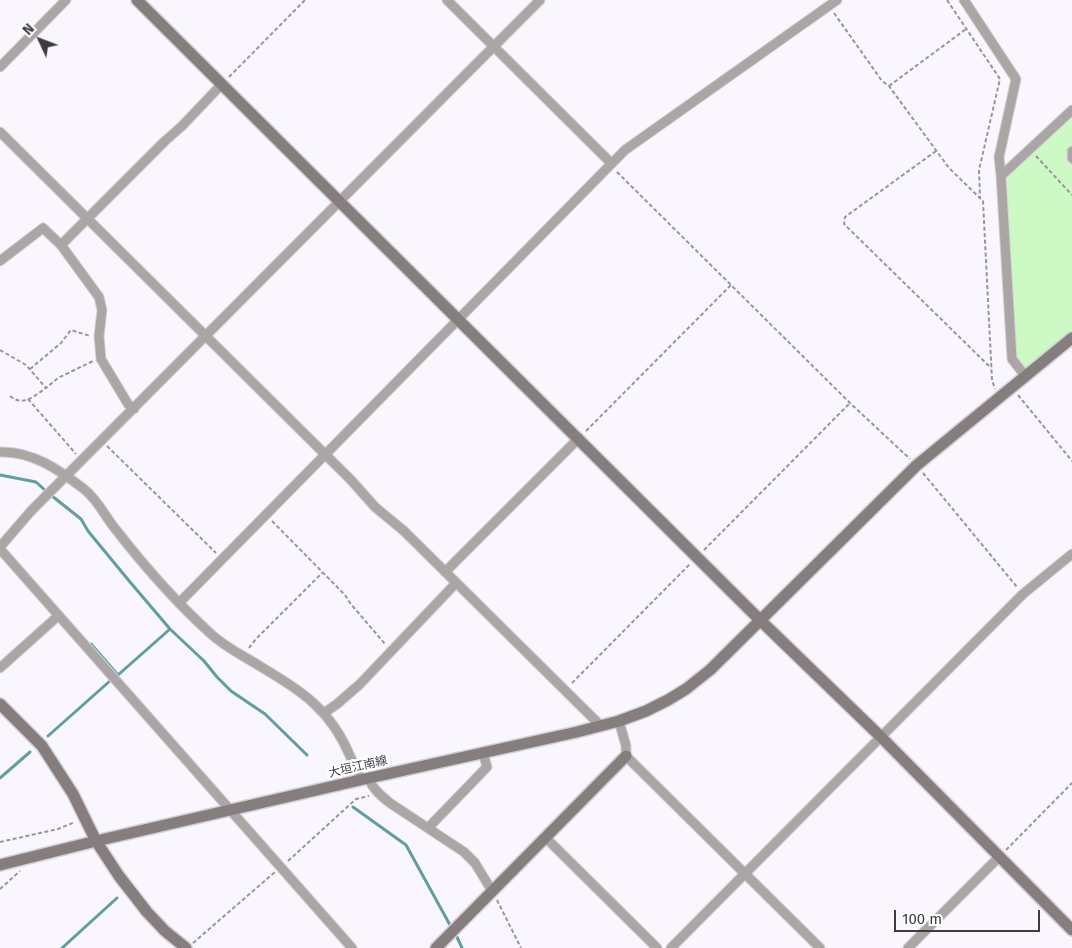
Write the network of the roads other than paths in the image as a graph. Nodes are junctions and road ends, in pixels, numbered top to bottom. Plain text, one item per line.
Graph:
1 (66, 0) edge
2 (137, 0) edge
3 (447, 0) edge
4 (540, 0) edge
5 (838, 0) edge
6 (964, 0) edge
7 (494, 47) junction
8 (0, 67) edge
9 (222, 84) junction
10 (1072, 110) edge
11 (0, 132) edge
12 (1072, 149) edge
13 (1072, 161) edge
14 (610, 164) junction
15 (1002, 176) junction
16 (340, 202) junction
17 (87, 218) junction
18 (61, 244) junction
19 (0, 261) edge
20 (460, 320) junction
21 (206, 337) junction
22 (1072, 338) edge
23 (1026, 377) junction
24 (134, 409) junction
25 (579, 438) junction
26 (0, 452) edge
27 (326, 455) junction
28 (66, 477) junction
29 (0, 548) edge
30 (1072, 554) edge
31 (445, 572) junction
32 (456, 583) junction
33 (179, 603) junction
34 (58, 616) junction
35 (761, 621) junction
36 (0, 668) edge
37 (0, 704) edge
38 (324, 713) junction
39 (619, 721) junction
40 (601, 726) junction
41 (881, 737) junction
42 (483, 753) junction
43 (626, 756) junction
44 (364, 779) junction
45 (231, 810) junction
46 (428, 828) junction
47 (546, 838) junction
48 (96, 841) junction
49 (999, 857) junction
50 (0, 865) edge
51 (746, 873) junction
52 (492, 892) junction
53 (1072, 930) edge
54 (187, 948) edge
55 (352, 948) edge
56 (436, 948) edge
57 (657, 948) edge
58 (671, 948) edge
59 (820, 948) edge
60 (908, 948) edge

1 - 8 street
2 - 9 street
3 - 7 street
4 - 7 street
5 - 14 street
6 - 15 street
7 - 14 street
7 - 16 street
9 - 16 street
9 - 17 street
10 - 15 street
11 - 17 street
12 - 13 lane
14 - 20 street
15 - 23 street
16 - 20 street
16 - 21 street
17 - 18 street
17 - 21 street
18 - 19 street
18 - 24 street
20 - 25 street
20 - 27 street
21 - 24 street
21 - 27 street
22 - 23 street, 大垣江南線
23 - 35 street, 大垣江南線
24 - 28 street
25 - 31 street
25 - 35 street
26 - 28 street
27 - 31 street
27 - 33 street
28 - 29 street
28 - 33 street
29 - 34 street
30 - 41 street
31 - 32 street
32 - 38 street
32 - 40 street
33 - 38 street
34 - 36 street
34 - 45 street
35 - 39 street, 大垣江南線
35 - 41 street
37 - 48 street
38 - 44 street
39 - 40 street, 大垣江南線
39 - 43 street
40 - 42 street, 大垣江南線
41 - 49 street
41 - 51 street
42 - 44 street, 大垣江南線
42 - 46 street
43 - 47 street
43 - 51 street
44 - 45 street, 大垣江南線
44 - 46 street
45 - 48 street, 大垣江南線
45 - 55 street
46 - 52 street
47 - 52 street
47 - 57 street
48 - 50 street, 大垣江南線
48 - 54 street
49 - 53 street
49 - 60 street
51 - 58 street
51 - 59 street
52 - 56 street

